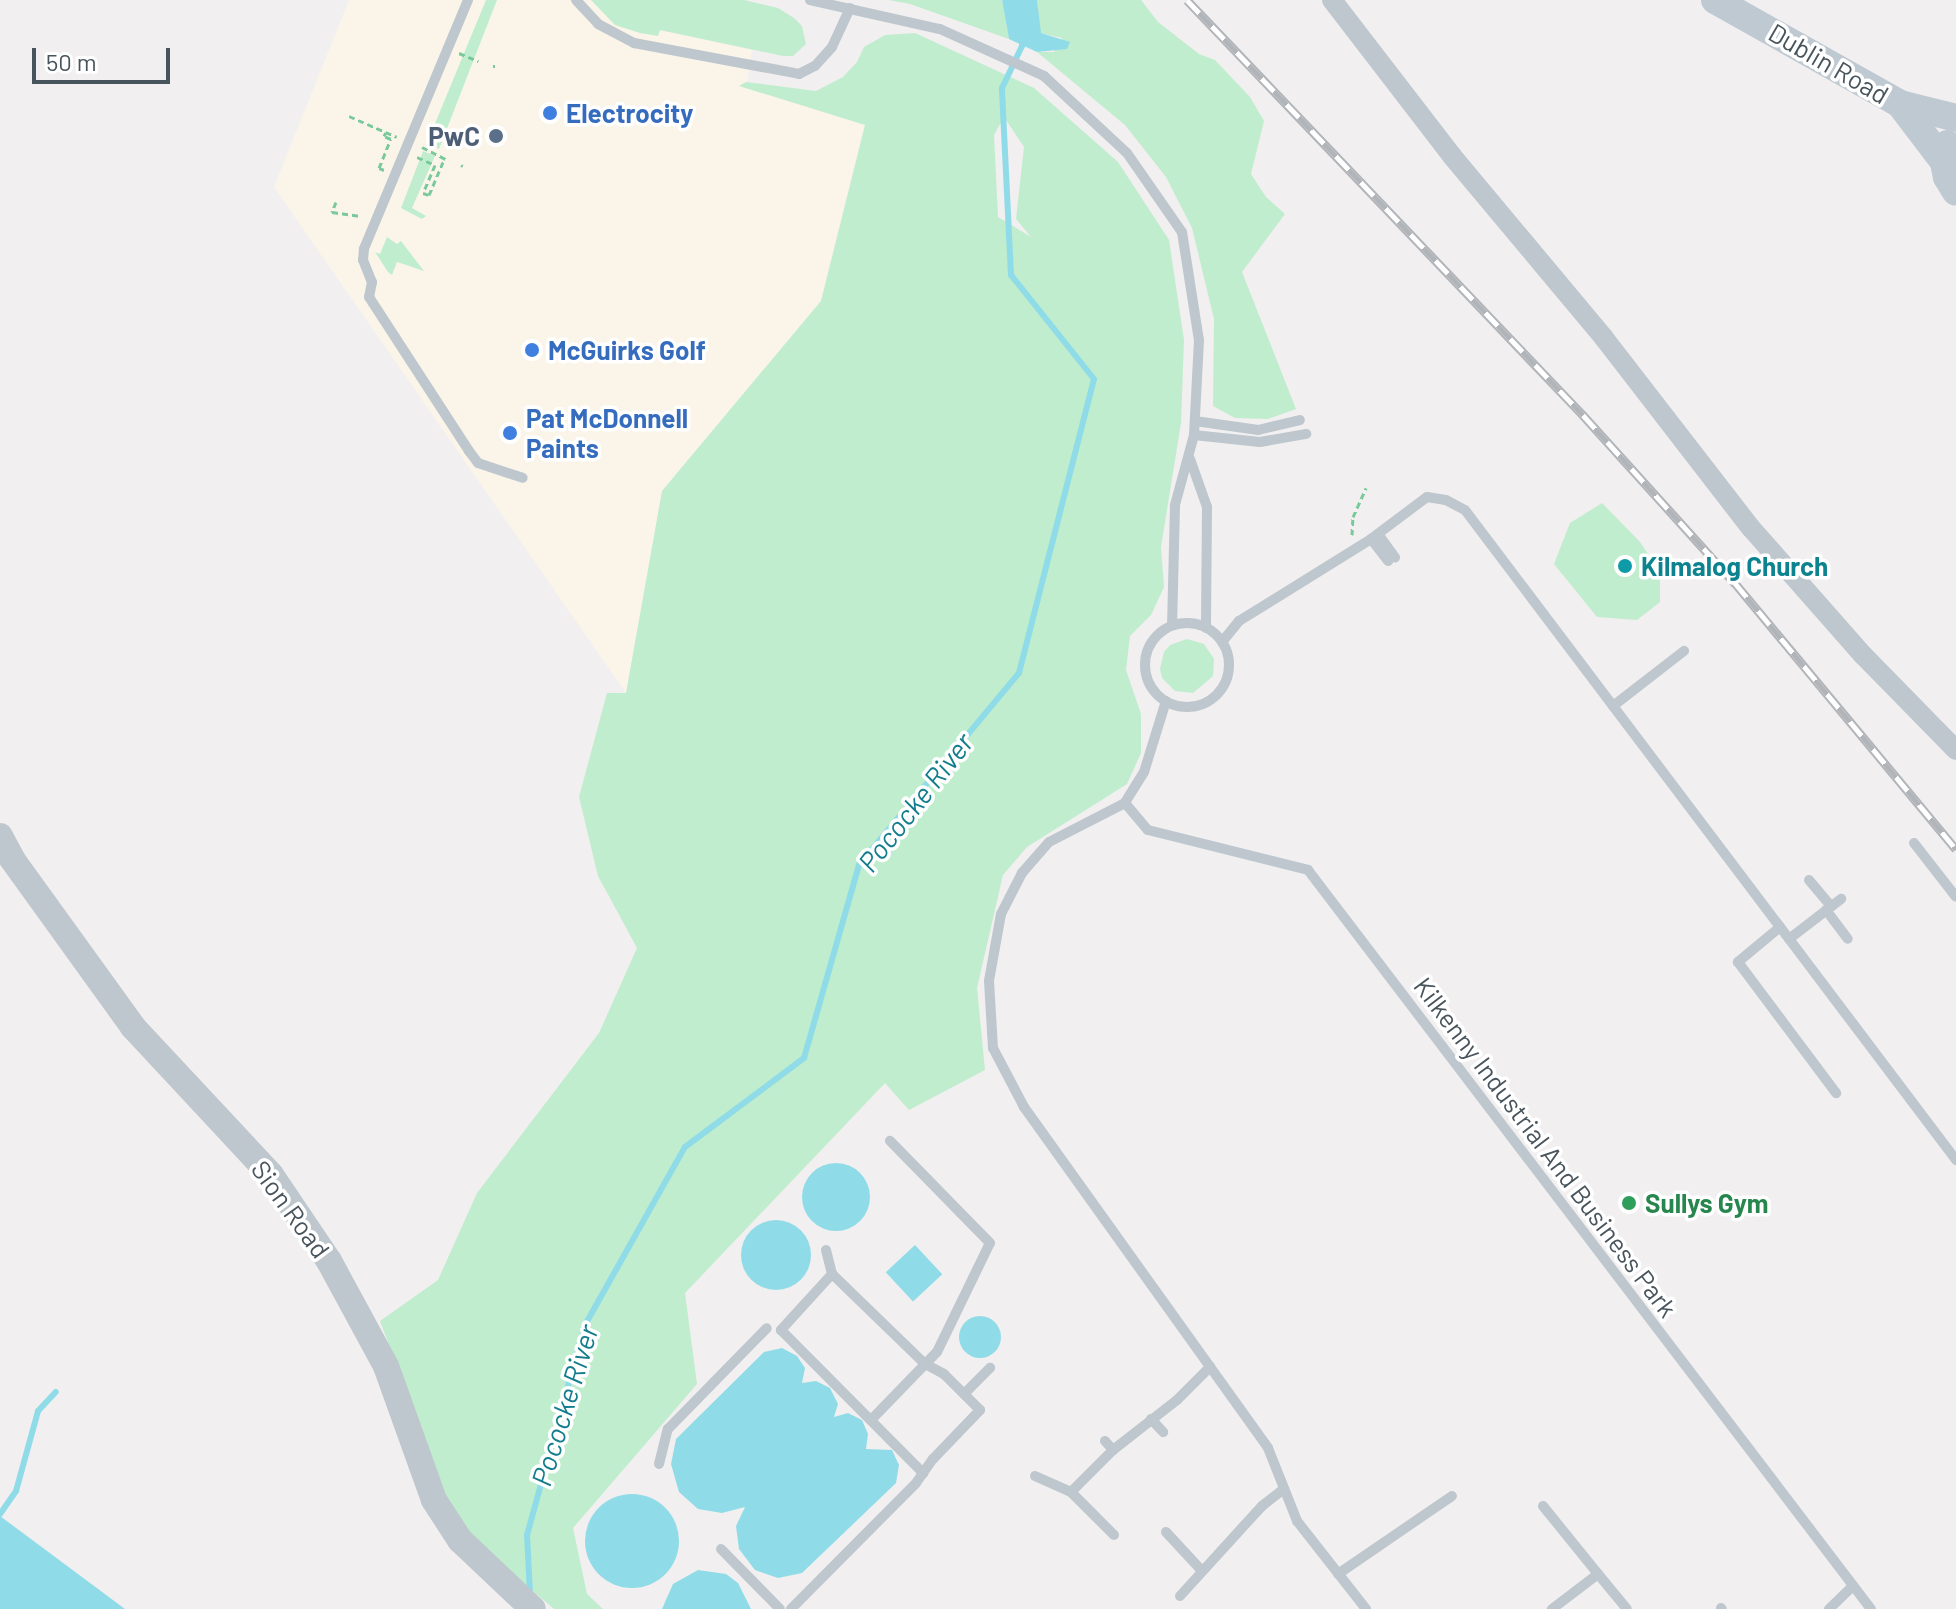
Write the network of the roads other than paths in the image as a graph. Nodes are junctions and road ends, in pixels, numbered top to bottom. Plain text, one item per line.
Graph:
1 (468, 0) edge
2 (576, 0) edge
3 (810, 0) edge
4 (1332, 0) edge
5 (1715, 0) edge
6 (850, 8) junction
7 (1900, 104) junction
8 (1956, 118) edge
9 (1956, 129) edge
10 (1944, 162) junction
11 (1956, 192) edge
12 (1300, 420) dead end
13 (1195, 421) junction
14 (1306, 434) dead end
15 (1194, 435) junction
16 (1190, 459) junction
17 (523, 478) dead end
18 (1374, 536) junction
19 (1392, 559) dead end
20 (1172, 625) junction
21 (1206, 628) junction
22 (1222, 642) junction
23 (1684, 651) dead end
24 (1166, 701) junction
25 (1613, 706) junction
26 (1956, 750) edge
27 (1125, 803) junction
28 (0, 836) edge
29 (1914, 843) dead end
30 (1809, 880) dead end
31 (1956, 897) edge
32 (1841, 899) dead end
33 (1829, 908) junction
34 (1780, 927) junction
35 (1789, 939) junction
36 (1848, 939) dead end
37 (1836, 1093) dead end
38 (890, 1141) dead end
39 (1956, 1160) edge
40 (826, 1250) dead end
41 (832, 1274) junction
42 (781, 1330) junction
43 (925, 1364) junction
44 (1210, 1367) junction
45 (990, 1368) dead end
46 (964, 1394) junction
47 (1151, 1419) junction
48 (871, 1420) junction
49 (1163, 1432) dead end
50 (1105, 1441) dead end
51 (1113, 1450) junction
52 (659, 1464) dead end
53 (923, 1473) junction
54 (1035, 1476) dead end
55 (1284, 1489) junction
56 (1071, 1492) junction
57 (1452, 1496) dead end
58 (1543, 1506) dead end
59 (1166, 1532) dead end
60 (1114, 1535) dead end
61 (721, 1549) dead end
62 (1202, 1571) junction
63 (1338, 1574) junction
64 (1598, 1574) junction
65 (1853, 1586) junction
66 (1180, 1596) dead end
67 (524, 1600) edge
68 (780, 1609) edge
69 (791, 1609) edge
70 (1366, 1609) edge
71 (1552, 1609) edge
72 (1627, 1609) edge
73 (1829, 1609) edge
74 (1871, 1609) edge

1 - 17 lane
2 - 6 lane
3 - 6 lane
4 - 26 street
5 - 7 main road, Dublin Road
6 - 13 lane
7 - 8 main road
7 - 10 main road
9 - 10 main road
10 - 11 main road
12 - 13 lane
13 - 15 lane
14 - 15 lane
15 - 16 lane
16 - 20 lane
16 - 21 lane
18 - 19 lane
18 - 22 lane
18 - 25 lane
20 - 21 lane
20 - 24 lane
21 - 22 lane
22 - 24 lane
23 - 25 lane
24 - 27 lane
25 - 34 lane
27 - 44 lane
27 - 65 lane, Kilkenny Industrial And Business Park
28 - 67 street, Sion Road
29 - 31 lane
30 - 33 lane
32 - 33 lane
33 - 35 lane
33 - 36 lane
34 - 35 lane
34 - 37 lane
35 - 39 lane
38 - 43 lane
40 - 41 lane
41 - 42 lane
41 - 43 lane
42 - 48 lane
42 - 52 lane
43 - 46 lane
43 - 48 lane
44 - 47 lane
44 - 55 lane
45 - 46 lane
46 - 53 lane
47 - 49 lane
47 - 51 lane
48 - 53 lane
50 - 51 lane
51 - 56 lane
53 - 69 lane
54 - 56 lane
55 - 62 lane
55 - 63 lane
56 - 60 lane
57 - 63 lane
58 - 64 lane
59 - 62 lane
61 - 68 lane
62 - 66 lane
63 - 70 lane
64 - 71 lane
64 - 72 lane
65 - 73 lane
65 - 74 lane, Kilkenny Industrial And Business Park

